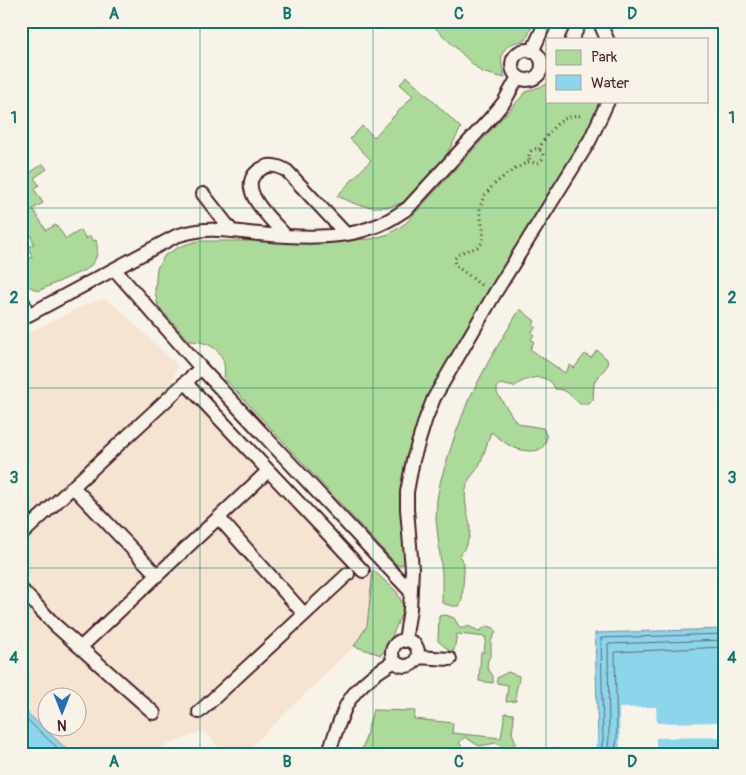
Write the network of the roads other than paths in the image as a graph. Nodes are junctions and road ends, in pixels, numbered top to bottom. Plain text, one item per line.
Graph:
1 (546, 21) edge
2 (581, 21) edge
3 (599, 21) edge
4 (572, 38) edge
5 (607, 38) edge
6 (532, 52) junction
7 (544, 68) edge
8 (518, 76) junction
9 (608, 102) edge
10 (203, 194) dead end
11 (231, 230) junction
12 (346, 234) junction
13 (285, 236) junction
14 (115, 270) junction
15 (23, 302) dead end
16 (25, 317) edge
17 (201, 368) junction
18 (185, 382) junction
19 (268, 471) junction
20 (73, 487) junction
21 (219, 518) junction
22 (21, 535) edge
23 (363, 571) dead end
24 (348, 574) dead end
25 (157, 575) junction
26 (21, 589) edge
27 (411, 592) junction
28 (304, 614) junction
29 (406, 641) junction
30 (81, 647) junction
31 (417, 657) junction
32 (450, 659) dead end
33 (395, 661) junction
34 (199, 712) dead end
35 (154, 714) dead end
36 (328, 754) edge

1 - 6 lane
2 - 4 lane
3 - 5 lane
6 - 7 lane
6 - 8 lane
7 - 8 lane
8 - 12 lane
9 - 27 lane
10 - 11 lane
11 - 13 lane
11 - 14 lane
12 - 13 lane
12 - 13 lane
14 - 16 lane
14 - 17 lane
15 - 16 lane
17 - 18 lane
17 - 27 lane
18 - 19 lane
18 - 20 lane
19 - 21 lane
19 - 23 lane
20 - 22 lane
20 - 25 lane
21 - 25 lane
21 - 28 lane
24 - 28 lane
25 - 30 lane
26 - 30 lane
27 - 29 lane
28 - 34 lane
29 - 31 lane
29 - 33 lane
30 - 35 lane
31 - 32 lane
31 - 33 lane
33 - 36 lane

